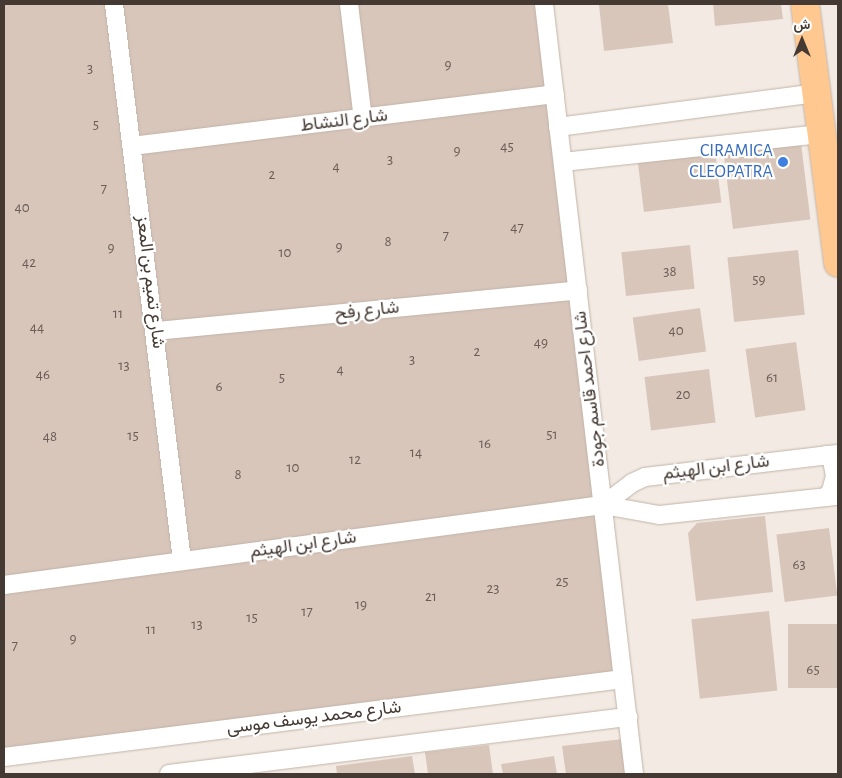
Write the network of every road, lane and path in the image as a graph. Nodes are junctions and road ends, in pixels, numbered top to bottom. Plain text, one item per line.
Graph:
1 (114, 4) edge
2 (349, 4) edge
3 (544, 4) edge
4 (804, 4) edge
5 (555, 94) junction
6 (816, 94) junction
7 (364, 119) junction
8 (558, 127) junction
9 (822, 134) junction
10 (132, 146) junction
11 (563, 162) junction
12 (838, 263) edge
13 (578, 290) junction
14 (156, 331) junction
15 (833, 454) edge
16 (832, 496) edge
17 (603, 505) junction
18 (182, 561) junction
19 (4, 585) edge
20 (624, 679) junction
21 (628, 717) junction
22 (4, 757) edge
23 (169, 774) edge
24 (634, 774) edge

1 - 10 street, شارع تميم بن المعز
2 - 7 street
3 - 5 street, شارع احمد قاسم جودة
4 - 6 main road
5 - 7 street, شارع النشاط
5 - 8 street, شارع احمد قاسم جودة
6 - 8 street
6 - 9 main road
7 - 10 street, شارع النشاط
8 - 11 street, شارع احمد قاسم جودة
9 - 11 street
9 - 12 main road
10 - 14 street, شارع تميم بن المعز
11 - 13 street, شارع احمد قاسم جودة
13 - 14 street, شارع رفح
13 - 17 street, شارع احمد قاسم جودة
14 - 18 street, شارع تميم بن المعز
15 - 16 street
15 - 17 street, شارع ابن الهيثم
16 - 17 street, شارع ابن الهيثم
17 - 18 street, شارع ابن الهيثم
17 - 20 street, شارع احمد قاسم جودة
18 - 19 street, شارع ابن الهيثم
20 - 21 street, شارع احمد قاسم جودة
20 - 22 street, شارع محمد يوسف موسى
21 - 23 street
21 - 24 street, شارع احمد قاسم جودة

